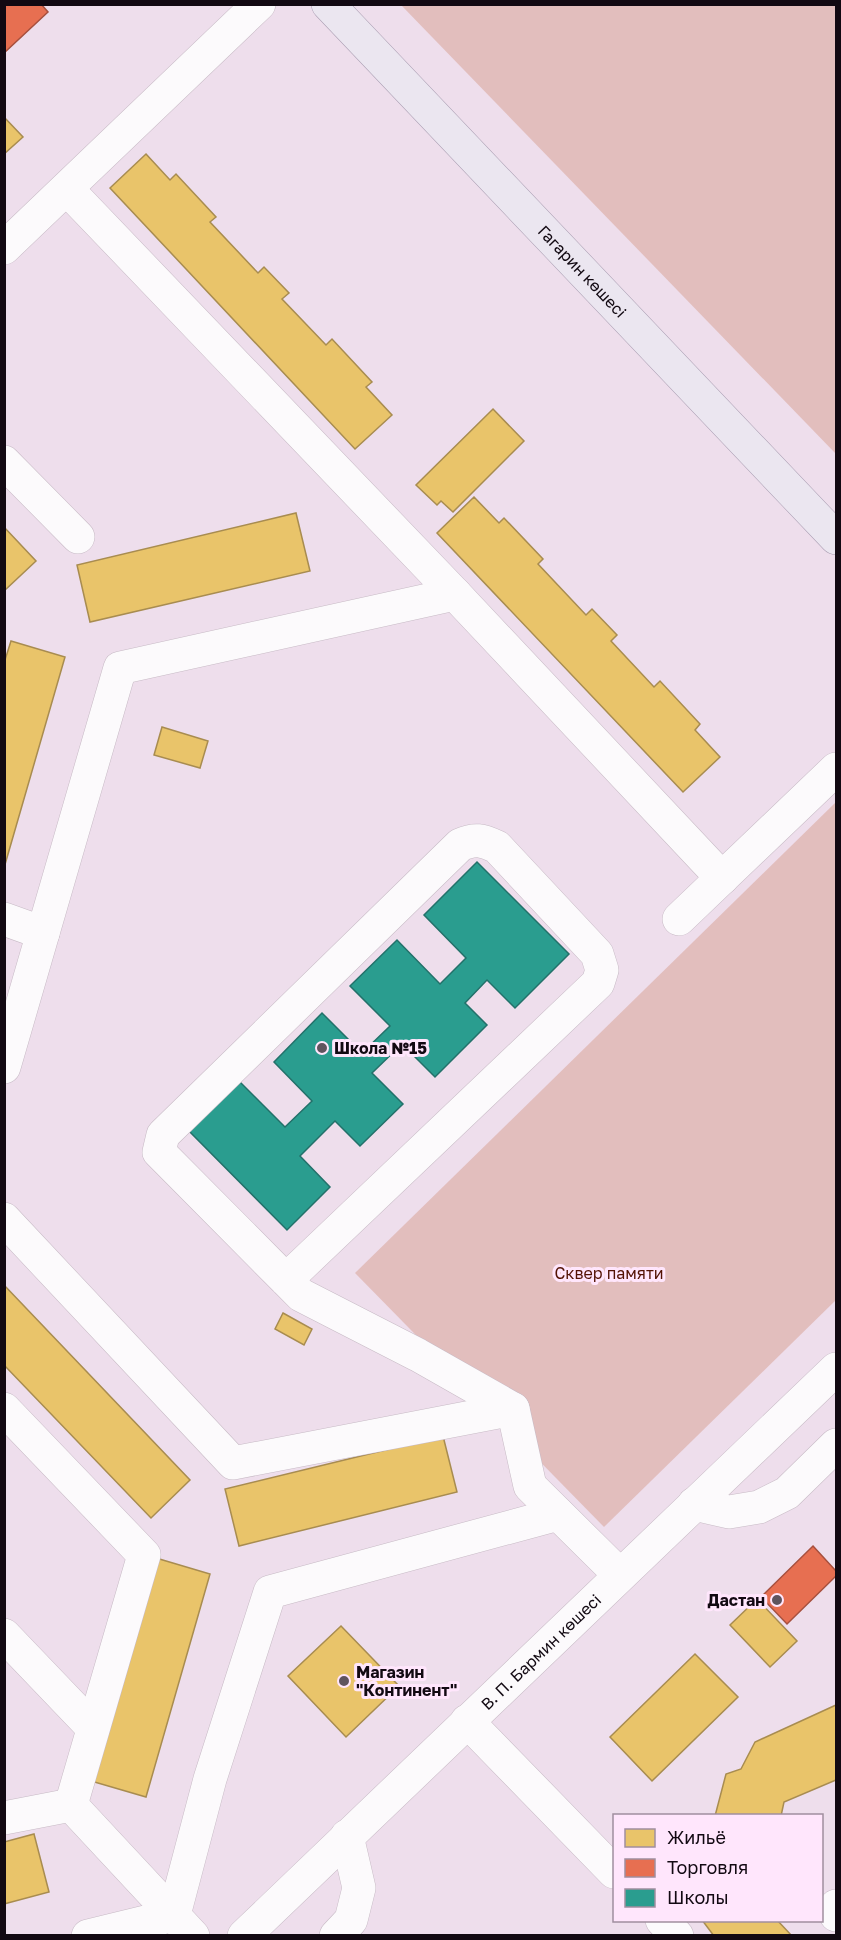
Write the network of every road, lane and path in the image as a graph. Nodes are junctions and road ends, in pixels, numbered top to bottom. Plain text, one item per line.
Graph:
1 (259, 4) edge
2 (328, 4) edge
3 (67, 189) junction
4 (5, 247) edge
5 (4, 462) edge
6 (78, 537) dead end
7 (837, 538) edge
8 (455, 594) junction
9 (837, 769) edge
10 (722, 878) junction
11 (4, 919) edge
12 (679, 919) dead end
13 (43, 933) junction
14 (4, 1067) edge
15 (4, 1219) edge
16 (286, 1280) junction
17 (837, 1369) edge
18 (4, 1409) edge
19 (513, 1409) junction
20 (837, 1445) edge
21 (694, 1504) junction
22 (558, 1514) junction
23 (620, 1575) junction
24 (4, 1635) edge
25 (467, 1721) junction
26 (93, 1728) junction
27 (71, 1805) junction
28 (4, 1818) edge
29 (347, 1836) junction
30 (613, 1870) edge
31 (837, 1906) edge
32 (837, 1915) edge
33 (664, 1922) edge
34 (184, 1925) edge
35 (88, 1935) edge
36 (244, 1935) edge
37 (336, 1935) edge
38 (677, 1935) edge

1 - 3 street
2 - 7 main road, Гагарин көшесі
3 - 4 street
3 - 8 street
5 - 6 street
8 - 10 street
8 - 13 street
9 - 10 street
10 - 12 street
11 - 13 street
13 - 14 street
15 - 19 street
16 - 16 street
16 - 19 street
17 - 21 street, В. П. Бармин көшесі
18 - 26 street
19 - 22 street
20 - 21 street
21 - 23 street, В. П. Бармин көшесі
22 - 23 street
22 - 34 street
23 - 25 street, В. П. Бармин көшесі
24 - 26 street
25 - 29 street, В. П. Бармин көшесі
25 - 30 street
26 - 27 street
27 - 28 street
27 - 34 street
29 - 36 street, В. П. Бармин көшесі
29 - 37 street
31 - 32 street
33 - 38 street
34 - 35 street

